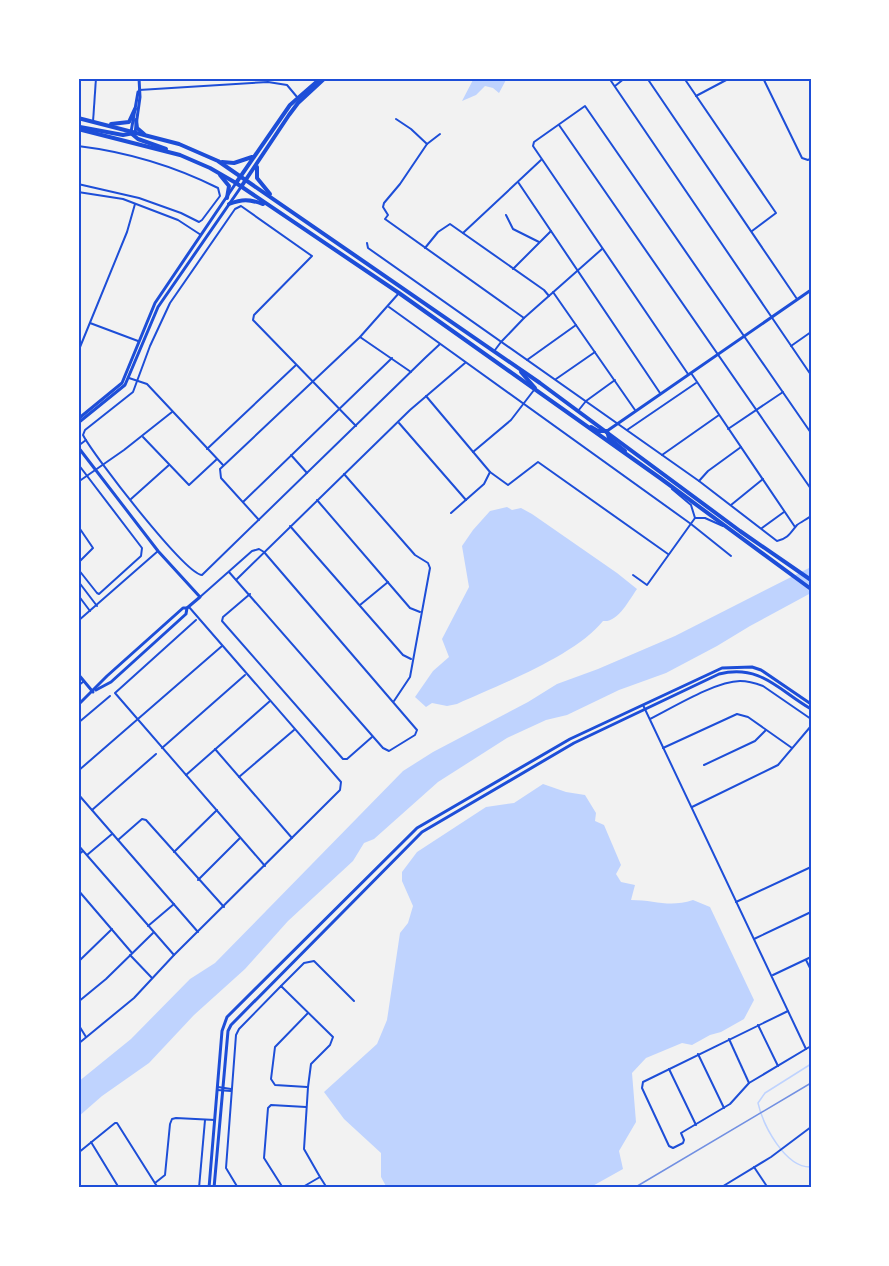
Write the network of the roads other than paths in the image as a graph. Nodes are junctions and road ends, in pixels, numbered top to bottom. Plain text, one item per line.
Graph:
1 (96, 78) edge
2 (139, 78) edge
3 (271, 78) edge
4 (323, 78) edge
5 (609, 78) edge
6 (625, 78) edge
7 (647, 78) edge
8 (684, 78) edge
9 (730, 78) edge
10 (763, 78) edge
11 (268, 82) junction
12 (615, 86) junction
13 (139, 90) junction
14 (696, 96) junction
15 (297, 97) junction
16 (135, 109) junction
17 (287, 113) junction
18 (78, 118) edge
19 (396, 119) dead end
20 (136, 120) junction
21 (93, 122) junction
22 (559, 124) junction
23 (107, 125) junction
24 (78, 128) edge
25 (133, 133) junction
26 (440, 134) dead end
27 (148, 136) junction
28 (427, 144) junction
29 (78, 146) edge
30 (180, 155) junction
31 (254, 156) junction
32 (811, 158) edge
33 (541, 160) junction
34 (218, 161) junction
35 (259, 161) junction
36 (216, 171) junction
37 (240, 176) junction
38 (246, 180) junction
39 (518, 182) junction
40 (236, 183) junction
41 (78, 184) edge
42 (241, 187) junction
43 (101, 188) junction
44 (78, 192) edge
45 (99, 194) junction
46 (227, 198) junction
47 (274, 199) junction
48 (135, 204) junction
49 (229, 204) junction
50 (269, 206) junction
51 (181, 213) junction
52 (506, 215) dead end
53 (178, 220) junction
54 (551, 231) junction
55 (752, 231) junction
56 (463, 233) junction
57 (201, 236) junction
58 (539, 242) junction
59 (368, 243) dead end
60 (425, 248) junction
61 (602, 248) junction
62 (188, 262) junction
63 (194, 267) junction
64 (513, 269) junction
65 (577, 271) junction
66 (811, 290) edge
67 (553, 292) junction
68 (399, 293) junction
69 (549, 296) junction
70 (797, 299) junction
71 (389, 307) junction
72 (771, 317) junction
73 (524, 318) junction
74 (90, 323) junction
75 (576, 325) junction
76 (811, 332) edge
77 (744, 336) junction
78 (360, 337) junction
79 (140, 342) junction
80 (501, 342) junction
81 (440, 344) junction
82 (150, 346) junction
83 (791, 346) junction
84 (78, 352) edge
85 (595, 352) junction
86 (494, 353) junction
87 (718, 353) junction
88 (392, 358) junction
89 (527, 360) junction
90 (465, 363) junction
91 (297, 364) junction
92 (127, 369) junction
93 (519, 369) junction
94 (411, 372) junction
95 (689, 373) junction
96 (811, 375) edge
97 (129, 378) junction
98 (556, 379) junction
99 (137, 381) junction
100 (314, 381) junction
101 (615, 381) junction
102 (697, 382) junction
103 (122, 383) junction
104 (535, 389) junction
105 (783, 392) junction
106 (660, 393) junction
107 (426, 396) junction
108 (586, 400) junction
109 (522, 404) junction
110 (339, 409) junction
111 (635, 410) junction
112 (757, 410) junction
113 (578, 411) junction
114 (173, 412) junction
115 (719, 415) junction
116 (576, 418) junction
117 (78, 421) edge
118 (398, 423) junction
119 (617, 423) junction
120 (356, 426) junction
121 (729, 429) junction
122 (627, 430) junction
123 (607, 431) junction
124 (811, 433) edge
125 (142, 436) junction
126 (86, 440) junction
127 (78, 447) edge
128 (741, 447) junction
129 (207, 449) junction
130 (473, 452) junction
131 (291, 455) junction
132 (663, 455) junction
133 (217, 459) junction
134 (635, 460) junction
135 (78, 464) edge
136 (104, 465) junction
137 (169, 465) junction
138 (223, 465) junction
139 (96, 471) junction
140 (490, 472) junction
141 (307, 473) junction
142 (344, 474) junction
143 (87, 476) junction
144 (660, 478) junction
145 (763, 479) junction
146 (699, 481) junction
147 (78, 482) edge
148 (811, 489) edge
149 (131, 499) junction
150 (317, 500) junction
151 (466, 500) junction
152 (243, 502) junction
153 (731, 505) junction
154 (785, 512) junction
155 (451, 513) dead end
156 (811, 516) edge
157 (695, 518) junction
158 (259, 520) junction
159 (691, 524) junction
160 (78, 525) edge
161 (291, 526) junction
162 (795, 527) junction
163 (762, 528) junction
164 (728, 529) junction
165 (158, 551) junction
166 (264, 552) junction
167 (668, 554) junction
168 (731, 556) dead end
169 (78, 563) edge
170 (78, 569) edge
171 (229, 572) junction
172 (633, 575) dead end
173 (236, 579) junction
174 (811, 580) edge
175 (78, 581) edge
176 (388, 582) junction
177 (811, 589) edge
178 (250, 594) junction
179 (78, 595) edge
180 (200, 597) junction
181 (97, 606) junction
182 (360, 606) junction
183 (188, 608) junction
184 (90, 611) junction
185 (422, 612) junction
186 (197, 619) junction
187 (78, 621) edge
188 (222, 646) junction
189 (413, 659) junction
190 (78, 674) edge
191 (246, 674) junction
192 (84, 681) junction
193 (78, 686) edge
194 (93, 691) junction
195 (110, 696) dead end
196 (270, 701) junction
197 (394, 701) junction
198 (811, 704) edge
199 (78, 705) edge
200 (643, 705) junction
201 (645, 710) junction
202 (811, 710) edge
203 (650, 719) junction
204 (811, 719) edge
205 (137, 720) junction
206 (78, 723) edge
207 (811, 726) edge
208 (294, 729) junction
209 (766, 730) junction
210 (373, 736) junction
211 (162, 748) junction
212 (663, 748) junction
213 (792, 748) junction
214 (215, 749) junction
215 (156, 754) dead end
216 (704, 765) dead end
217 (78, 771) edge
218 (186, 775) junction
219 (239, 777) junction
220 (78, 794) edge
221 (80, 799) edge
222 (691, 808) junction
223 (92, 810) junction
224 (217, 810) junction
225 (113, 833) junction
226 (240, 838) junction
227 (292, 838) junction
228 (118, 840) junction
229 (78, 845) edge
230 (83, 850) junction
231 (174, 852) junction
232 (78, 855) edge
233 (87, 855) junction
234 (265, 866) junction
235 (811, 867) edge
236 (198, 880) junction
237 (78, 890) edge
238 (736, 902) junction
239 (174, 904) junction
240 (224, 907) junction
241 (811, 912) edge
242 (148, 926) junction
243 (112, 929) junction
244 (154, 932) junction
245 (198, 932) junction
246 (754, 939) junction
247 (131, 954) junction
248 (174, 955) junction
249 (811, 957) edge
250 (806, 960) junction
251 (78, 962) edge
252 (811, 970) edge
253 (772, 975) junction
254 (152, 978) junction
255 (280, 987) junction
256 (354, 1001) dead end
257 (78, 1002) edge
258 (788, 1011) junction
259 (308, 1013) junction
260 (78, 1024) edge
261 (758, 1025) junction
262 (86, 1037) junction
263 (729, 1040) junction
264 (78, 1044) edge
265 (811, 1046) edge
266 (806, 1049) junction
267 (698, 1054) junction
268 (778, 1066) junction
269 (669, 1069) junction
270 (749, 1083) junction
271 (308, 1087) junction
272 (218, 1088) junction
273 (223, 1089) junction
274 (231, 1090) junction
275 (306, 1107) junction
276 (724, 1108) junction
277 (205, 1120) junction
278 (215, 1120) junction
279 (696, 1125) junction
280 (811, 1126) edge
281 (91, 1142) junction
282 (78, 1153) edge
283 (754, 1167) junction
284 (320, 1177) junction
285 (155, 1183) junction
286 (723, 1187) edge
287 (119, 1188) edge
288 (158, 1188) edge
289 (199, 1188) edge
290 (208, 1188) edge
291 (214, 1188) edge
292 (238, 1188) edge
293 (283, 1188) edge
294 (301, 1188) edge
295 (327, 1188) edge
296 (768, 1188) edge

1 - 21 street
2 - 13 street
3 - 11 street
4 - 15 main road
4 - 17 main road
5 - 12 street
6 - 12 street
7 - 55 street
8 - 14 street
9 - 14 street
10 - 32 street
11 - 13 street
11 - 15 street
12 - 72 street
13 - 16 street
13 - 20 street
14 - 55 street
15 - 17 main road
16 - 23 main road
16 - 25 street
17 - 31 main road
17 - 35 main road
18 - 21 main road
19 - 28 street
20 - 25 street
20 - 27 main road
21 - 23 main road
22 - 33 street
22 - 77 street
22 - 87 street
23 - 25 main road
24 - 25 main road
24 - 30 main road
25 - 27 main road
25 - 30 main road
26 - 28 street
27 - 34 main road
28 - 60 street
29 - 51 street
30 - 36 main road
31 - 34 main road
31 - 37 main road
33 - 39 street
33 - 61 street
34 - 37 main road
35 - 38 main road
35 - 47 main road
36 - 40 main road
36 - 46 main road
37 - 38 main road
37 - 40 main road
38 - 42 main road
38 - 47 main road
39 - 54 street
39 - 56 street
40 - 42 main road
40 - 46 street
41 - 43 street
42 - 49 street
42 - 50 main road
43 - 45 street
43 - 51 street
44 - 45 street
45 - 48 street
46 - 57 street
47 - 86 main road
48 - 53 street
48 - 74 street
49 - 50 main road
49 - 62 street
50 - 68 main road
51 - 53 street
52 - 58 street
53 - 57 street
54 - 58 street
54 - 65 street
55 - 70 street
56 - 60 street
56 - 64 street
57 - 79 street
58 - 64 street
59 - 80 street
60 - 73 street
61 - 65 street
61 - 95 street
62 - 63 street
62 - 79 street
63 - 82 street
63 - 91 street
64 - 69 street
65 - 67 street
65 - 106 street
66 - 70 street
67 - 69 street
67 - 75 street
68 - 71 street
68 - 104 main road
69 - 73 street
70 - 72 street
71 - 78 street
71 - 81 street
72 - 77 street
72 - 83 street
73 - 80 street
74 - 79 street
74 - 84 street
75 - 85 street
75 - 89 street
76 - 83 street
77 - 87 street
77 - 105 street
78 - 88 street
78 - 100 street
79 - 82 street
79 - 92 street
79 - 97 street
80 - 86 street
80 - 89 street
81 - 90 street
81 - 94 street
82 - 99 street
83 - 96 street
85 - 98 street
85 - 101 street
86 - 93 main road
87 - 95 street
87 - 112 street
88 - 94 street
88 - 110 street
89 - 98 street
90 - 107 street
90 - 109 street
91 - 100 street
91 - 129 street
92 - 97 street
92 - 103 street
93 - 104 main road
93 - 113 main road
94 - 120 street
95 - 102 street
95 - 106 street
97 - 99 street
97 - 103 street
97 - 117 street
98 - 108 street
99 - 114 street
99 - 126 street
100 - 110 street
100 - 138 street
101 - 108 street
101 - 111 street
102 - 115 street
102 - 122 street
103 - 117 street
104 - 109 street
104 - 116 main road
105 - 112 street
105 - 124 street
106 - 111 street
107 - 118 street
107 - 130 street
108 - 113 street
108 - 119 street
109 - 130 street
109 - 159 street
110 - 120 street
110 - 131 street
111 - 119 street
112 - 121 street
112 - 148 street
113 - 123 main road
114 - 125 street
114 - 129 street
115 - 121 street
115 - 132 street
116 - 123 main road
116 - 134 main road
118 - 142 street
118 - 151 street
119 - 122 street
119 - 123 street
120 - 141 street
121 - 128 street
122 - 132 street
123 - 134 main road
123 - 174 main road
125 - 136 street
125 - 137 street
126 - 127 street
126 - 136 street
127 - 139 street
128 - 145 street
128 - 146 street
129 - 133 street
130 - 140 street
131 - 141 street
131 - 152 street
132 - 146 street
133 - 137 street
133 - 138 street
134 - 144 main road
135 - 143 street
136 - 139 street
136 - 149 street
137 - 149 street
138 - 152 street
139 - 143 street
139 - 165 street
140 - 151 street
140 - 167 street
141 - 158 street
142 - 150 street
142 - 185 street
143 - 147 street
143 - 170 street
144 - 157 street
144 - 164 main road
145 - 153 street
145 - 154 street
146 - 153 street
149 - 158 street
150 - 161 street
150 - 176 street
151 - 155 street
152 - 158 street
153 - 163 street
154 - 162 street
154 - 163 street
156 - 162 street
157 - 159 street
157 - 164 street
159 - 167 street
159 - 168 street
160 - 169 street
161 - 166 street
161 - 182 street
162 - 163 street
164 - 177 main road
165 - 180 street
165 - 181 street
166 - 171 street
166 - 173 street
166 - 197 street
167 - 172 street
171 - 173 street
171 - 180 street
173 - 178 street
175 - 181 street
176 - 182 street
176 - 185 street
178 - 210 street
178 - 210 street
179 - 184 street
180 - 183 street
181 - 184 street
182 - 189 street
183 - 186 street
183 - 194 street
183 - 194 street
184 - 187 street
185 - 189 street
186 - 188 street
186 - 205 street
188 - 191 street
188 - 205 street
189 - 197 street
190 - 192 street
191 - 196 street
191 - 211 street
192 - 193 street
192 - 194 street
194 - 199 street
195 - 206 street
196 - 208 street
196 - 214 street
197 - 210 street
198 - 200 street
200 - 201 street
200 - 272 street
201 - 202 street
201 - 203 street
201 - 273 street
203 - 204 street
203 - 212 street
205 - 211 street
205 - 217 street
207 - 213 street
208 - 219 street
208 - 227 street
209 - 212 street
209 - 213 street
209 - 216 street
211 - 218 street
212 - 222 street
213 - 222 street
214 - 218 street
214 - 219 street
215 - 223 street
218 - 224 street
219 - 227 street
220 - 221 street
221 - 223 street
222 - 238 street
223 - 225 street
224 - 226 street
224 - 231 street
225 - 228 street
225 - 233 street
226 - 234 street
226 - 236 street
227 - 234 street
228 - 231 street
228 - 239 street
229 - 230 street
230 - 232 street
230 - 233 street
231 - 236 street
233 - 242 street
234 - 240 street
235 - 238 street
236 - 240 street
237 - 243 street
238 - 246 street
239 - 242 street
239 - 245 street
240 - 245 street
241 - 246 street
242 - 244 street
243 - 247 street
243 - 251 street
244 - 247 street
244 - 248 street
245 - 248 street
246 - 253 street
247 - 254 street
247 - 257 street
248 - 254 street
249 - 250 street
250 - 252 street
250 - 253 street
253 - 258 street
254 - 262 street
255 - 256 street
255 - 259 street
255 - 274 street
258 - 261 street
258 - 266 street
259 - 271 street
259 - 271 street
260 - 262 street
261 - 263 street
261 - 268 street
262 - 264 street
263 - 267 street
263 - 270 street
265 - 266 street
266 - 268 street
267 - 269 street
267 - 276 street
268 - 270 street
269 - 279 street
269 - 279 street
270 - 276 street
271 - 275 street
272 - 273 street
272 - 278 street
273 - 274 street
273 - 291 street
274 - 292 street
275 - 284 street
275 - 293 street
276 - 279 street
277 - 278 street
277 - 285 street
277 - 289 street
278 - 290 street
280 - 283 street
281 - 282 street
281 - 285 street
281 - 287 street
283 - 286 street
283 - 296 street
284 - 294 street
284 - 295 street
285 - 288 street

